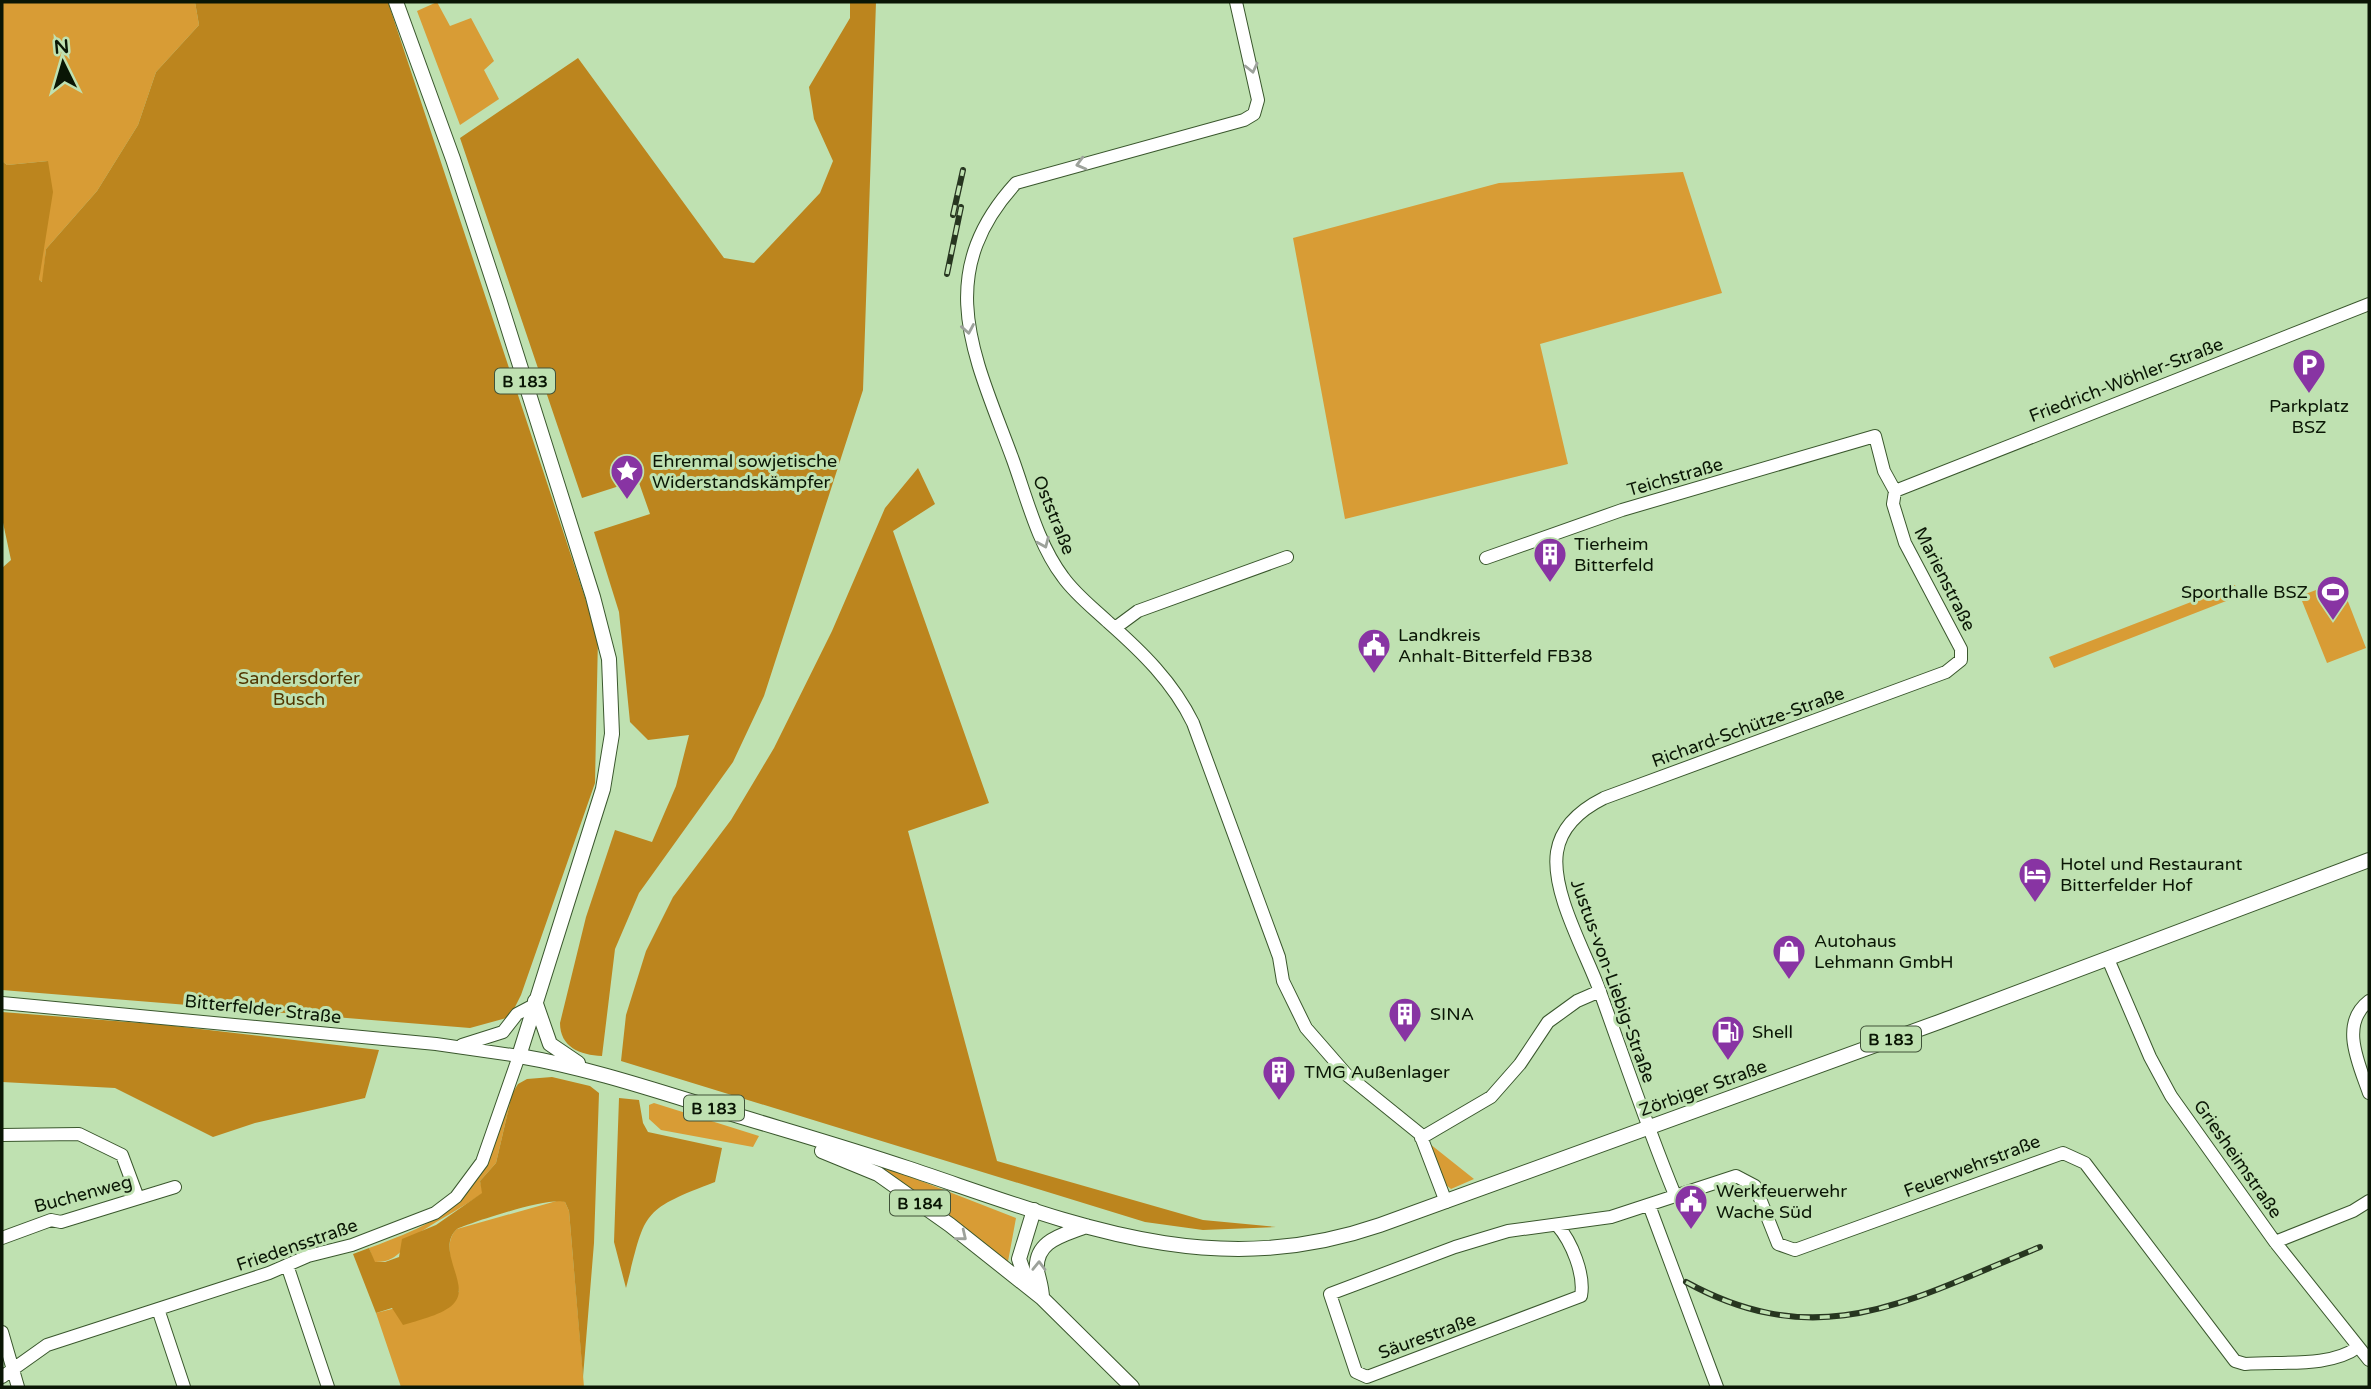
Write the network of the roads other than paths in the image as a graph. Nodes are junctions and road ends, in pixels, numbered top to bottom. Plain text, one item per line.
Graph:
1 (396, 2) edge
2 (1236, 2) edge
3 (2369, 304) edge
4 (1875, 436) joint
5 (1895, 491) junction
6 (1287, 557) dead end
7 (1486, 558) dead end
8 (1115, 628) junction
9 (1961, 660) joint
10 (1559, 844) joint
11 (2369, 860) edge
12 (2108, 959) junction
13 (1600, 991) junction
14 (2369, 1001) edge
15 (2, 1003) edge
16 (535, 1003) junction
17 (458, 1046) junction
18 (519, 1056) junction
19 (589, 1072) junction
20 (2369, 1093) edge
21 (1648, 1129) junction
22 (2, 1135) edge
23 (802, 1136) junction
24 (1421, 1138) junction
25 (175, 1187) dead end
26 (1675, 1195) junction
27 (138, 1198) junction
28 (2369, 1201) edge
29 (1446, 1202) junction
30 (1649, 1205) junction
31 (1034, 1210) junction
32 (1558, 1225) junction
33 (1086, 1226) junction
34 (2, 1238) edge
35 (2275, 1242) junction
36 (287, 1265) junction
37 (1029, 1286) junction
38 (1042, 1298) junction
39 (158, 1309) junction
40 (2, 1332) edge
41 (2358, 1347) junction
42 (2369, 1360) edge
43 (8, 1374) edge
44 (18, 1387) edge
45 (184, 1387) edge
46 (328, 1387) edge
47 (1132, 1387) edge
48 (1717, 1387) edge

1 - 16 main road, B 183
2 -> 8 street, Oststraße
3 - 5 street, Friedrich-Wöhler-Straße
4 - 5 street, Marienstraße
4 - 7 street, Teichstraße
5 - 9 street, Marienstraße
6 - 8 street
8 - 24 street, Oststraße
9 - 10 street, Richard-Schütze-Straße
10 - 13 street, Justus-von-Liebig-Straße
11 - 12 main road, Zörbiger Straße / B 183
12 - 21 main road, Zörbiger Straße / B 183
12 - 35 street, Griesheimstraße
13 - 21 street, Justus-von-Liebig-Straße
13 - 24 street
14 - 20 street
15 - 17 street, Bitterfelder Straße
16 - 17 street
16 - 18 main road, B 183
16 - 19 main road, B 183
17 - 18 street, Bitterfelder Straße
18 - 19 main road, B 183
18 - 36 street, Friedensstraße
19 - 23 main road, B 183
21 - 26 street
21 - 29 main road, Zörbiger Straße / B 183
22 - 27 street
23 - 31 main road, B 183
23 -> 37 main road, B 184
24 - 29 street, Oststraße
25 - 27 street, Buchenweg
26 - 30 street, Säurestraße
26 - 41 street, Feuerwehrstraße
27 - 34 street, Buchenweg
28 - 35 street
29 - 33 main road, Zörbiger Straße / B 183
30 - 32 street, Säurestraße
30 - 48 street
31 - 33 main road, Zörbiger Straße / B 183
31 - 37 main road
32 - 32 street, Säurestraße
38 -> 33 main road
35 - 41 street, Griesheimstraße
36 - 39 street, Friedensstraße
36 - 46 street
37 - 38 main road, B 184
38 - 47 main road, B 184
39 - 43 street, Friedensstraße
39 - 45 street
40 - 43 street
41 - 42 street, Griesheimstraße
43 - 44 street

